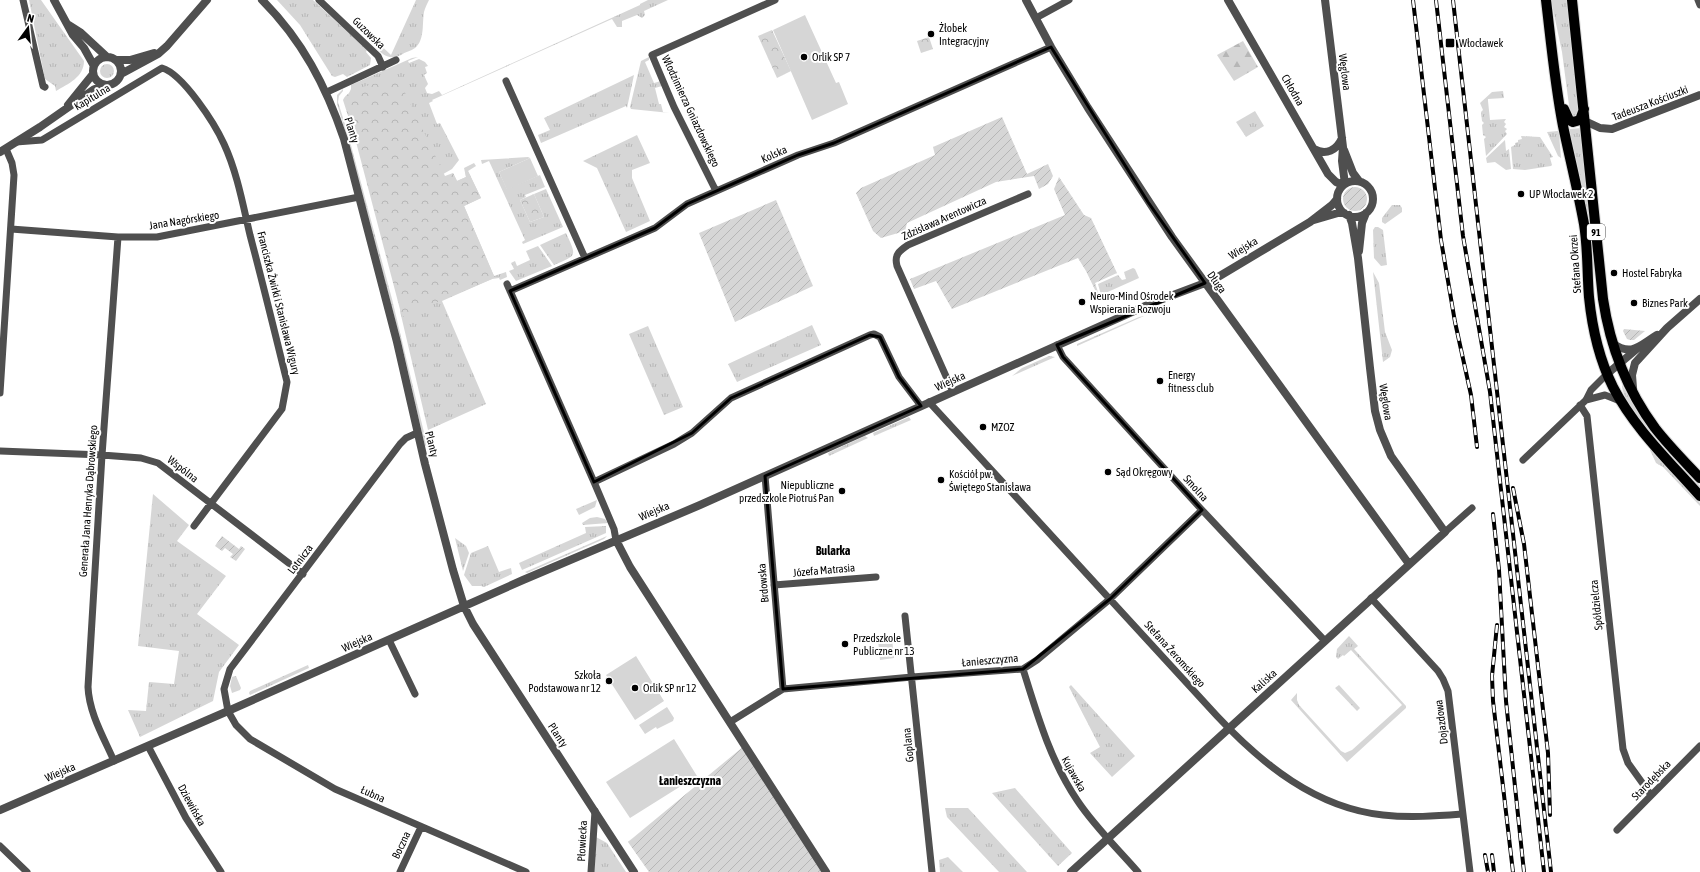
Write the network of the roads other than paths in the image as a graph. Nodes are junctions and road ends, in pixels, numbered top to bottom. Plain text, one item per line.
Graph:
1 (23, 0) edge
2 (54, 0) edge
3 (207, 0) edge
4 (262, 0) edge
5 (319, 0) edge
6 (775, 0) edge
7 (1026, 0) edge
8 (1069, 0) edge
9 (1228, 0) edge
10 (1326, 0) edge
11 (1546, 0) edge
12 (1572, 0) edge
13 (1698, 0) edge
14 (1700, 5) edge
15 (1036, 18) junction
16 (69, 25) junction
17 (1051, 47) junction
18 (164, 49) junction
19 (107, 57) junction
20 (116, 60) junction
21 (396, 60) dead end
22 (383, 67) junction
23 (94, 70) junction
24 (121, 74) junction
25 (174, 75) joint
26 (506, 81) dead end
27 (104, 85) junction
28 (45, 87) dead end
29 (327, 92) junction
30 (1700, 95) edge
31 (1559, 99) junction
32 (67, 107) junction
33 (1584, 109) junction
34 (1585, 121) junction
35 (1342, 137) junction
36 (16, 142) junction
37 (1343, 147) junction
38 (1314, 149) junction
39 (3, 150) edge
40 (1359, 181) junction
41 (1344, 185) junction
42 (716, 191) junction
43 (1028, 194) dead end
44 (359, 197) junction
45 (1337, 199) junction
46 (1366, 213) junction
47 (1346, 214) junction
48 (247, 220) junction
49 (1310, 222) junction
50 (11, 229) junction
51 (118, 237) junction
52 (585, 258) junction
53 (1358, 258) junction
54 (1205, 283) junction
55 (507, 284) dead end
56 (510, 291) junction
57 (1700, 299) edge
58 (1667, 328) junction
59 (1612, 343) junction
60 (1643, 344) junction
61 (1057, 345) junction
62 (1598, 347) junction
63 (1620, 364) junction
64 (1635, 364) junction
65 (1607, 374) junction
66 (953, 392) junction
67 (0, 393) edge
68 (1634, 394) junction
69 (929, 402) junction
70 (1621, 402) junction
71 (1583, 403) junction
72 (921, 406) junction
73 (417, 433) junction
74 (0, 450) edge
75 (102, 455) junction
76 (1523, 460) dead end
77 (765, 476) junction
78 (1700, 478) edge
79 (594, 482) junction
80 (1700, 496) edge
81 (211, 504) junction
82 (1472, 508) dead end
83 (1202, 510) junction
84 (194, 526) dead end
85 (1445, 532) junction
86 (616, 540) junction
87 (1409, 564) junction
88 (303, 574) junction
89 (876, 577) dead end
90 (774, 585) junction
91 (1371, 598) junction
92 (1110, 599) junction
93 (464, 606) junction
94 (906, 616) dead end
95 (389, 640) junction
96 (1325, 640) junction
97 (1023, 668) junction
98 (912, 677) junction
99 (783, 689) junction
100 (415, 694) dead end
101 (228, 711) junction
102 (730, 722) junction
103 (1228, 728) junction
104 (148, 746) junction
105 (1700, 746) edge
106 (114, 761) junction
107 (1651, 795) junction
108 (0, 810) edge
109 (594, 811) junction
110 (1462, 814) junction
111 (421, 827) junction
112 (1618, 830) dead end
113 (1108, 838) junction
114 (0, 846) edge
115 (27, 872) edge
116 (221, 872) edge
117 (400, 872) edge
118 (526, 872) edge
119 (591, 872) edge
120 (634, 872) edge
121 (826, 872) edge
122 (932, 872) edge
123 (1071, 872) edge
124 (1138, 872) edge
125 (1470, 872) edge

1 - 28 street
2 - 16 street
3 - 18 street, Kapitulna
4 - 29 street, Planty
5 - 22 street, Guzowska
6 - 42 street, Włodzimierza Gniazdowskiego
7 - 15 street, Długa
8 - 15 street
9 - 38 street, Chłodna
10 - 35 street, Węglowa
11 - 31 main road, Stefana Okrzei / 91
12 - 33 main road, 91
13 - 14 street
15 - 17 street, Długa
16 - 19 street
16 - 23 street
17 - 42 street, Kolska
17 - 54 street, Długa
18 - 20 street
18 - 24 street, Kapitulna
19 - 20 street
19 - 23 street
20 - 24 street
21 - 22 street, Guzowska
22 - 29 street, Guzowska
23 - 27 street
23 - 32 street, Kapitulna
24 - 27 street
25 - 36 street, Kapitulna
25 - 48 street, Franciszka Żwirki i Stanisława Wigury
26 - 52 street
27 - 32 street, Kapitulna
29 - 44 street, Planty
30 - 34 street, Tadeusza Kościuszki
31 - 33 main road
31 - 62 main road, Stefana Okrzei / 91
32 - 36 street, Kapitulna
33 - 34 main road, 91
34 - 59 main road, 91
35 - 37 street, Węglowa
35 - 38 street
36 - 39 street, Kapitulna
37 - 40 street, Węglowa
37 - 41 street, Węglowa
38 - 41 street, Chłodna
39 - 50 street
40 - 41 street
40 - 46 street
41 - 45 street
42 - 52 street, Kolska
43 - 66 street, Zdzisława Arentowicza
44 - 48 street, Jana Nagórskiego
44 - 73 street, Planty
45 - 47 street
45 - 49 street, Wiejska
46 - 47 street
46 - 53 street, Węglowa
47 - 49 street, Wiejska
47 - 53 street, Węglowa
48 - 51 street, Jana Nagórskiego
48 - 81 street, Franciszka Żwirki i Stanisława Wigury
49 - 54 street, Wiejska
50 - 51 street, Jana Nagórskiego
50 - 67 street
51 - 75 street, Generała Jana Henryka Dąbrowskiego
52 - 56 street, Kolska
53 - 85 street, Węglowa
54 - 61 street, Wiejska
54 - 87 street, Długa
55 - 56 street
56 - 79 street
57 - 58 street
58 - 60 street
58 - 64 street
59 - 60 street
59 - 63 main road, 91
60 - 63 street
61 - 66 street, Wiejska
61 - 83 street, Smolna
62 - 63 main road
62 - 65 main road, Stefana Okrzei / 91
63 - 64 street
63 - 65 street
63 - 68 main road, 91
63 - 70 main road
64 - 68 street
65 - 70 main road, Stefana Okrzei / 91
65 - 71 street
66 - 69 street, Wiejska
68 - 78 main road, 91
69 - 72 street, Wiejska
69 - 92 street, Stefana Żeromskiego
70 - 71 street
70 - 80 main road, Stefana Okrzei / 91
71 - 76 street
71 - 107 street, Spółdzielcza
72 - 77 street, Wiejska
72 - 79 street
73 - 88 street, Lotnicza
73 - 93 street, Planty
74 - 75 street, Wspólna
75 - 81 street, Wspólna
75 - 106 street, Generała Jana Henryka Dąbrowskiego
77 - 86 street, Wiejska
77 - 90 street, Brdowska
79 - 86 street
81 - 84 street, Franciszka Żwirki i Stanisława Wigury
81 - 88 street, Wspólna
82 - 85 street, Kaliska
83 - 92 street, Łanieszczyzna
83 - 96 street, Smolna
85 - 87 street, Kaliska
86 - 93 street, Wiejska
86 - 102 street
87 - 91 street, Kaliska
88 - 101 street, Lotnicza
89 - 90 street, Józefa Matrasia
90 - 99 street, Brdowska
91 - 96 street, Kaliska
91 - 110 street, Dojazdowa
92 - 97 street, Łanieszczyzna
92 - 103 street, Stefana Żeromskiego
93 - 95 street, Wiejska
93 - 109 street, Planty
94 - 98 street, Goplana
95 - 100 street
95 - 101 street, Wiejska
96 - 103 street, Kaliska
97 - 98 street, Łanieszczyzna
97 - 113 street, Kujawska
98 - 99 street, Łanieszczyzna
98 - 122 street, Goplana
99 - 102 street, Łanieszczyzna
101 - 104 street, Wiejska
101 - 111 street, Łubna
102 - 121 street
103 - 110 street, Stefana Żeromskiego
103 - 113 street, Kaliska
104 - 106 street, Wiejska
104 - 116 street, Dziewińska
105 - 107 street, Starodębska
106 - 108 street, Wiejska
107 - 112 street, Starodębska
109 - 119 street, Płowiecka
109 - 120 street, Planty
110 - 125 street, Dojazdowa
111 - 117 street, Boczna
111 - 118 street, Łubna
113 - 123 street, Kaliska
113 - 124 street, Kujawska
114 - 115 street

